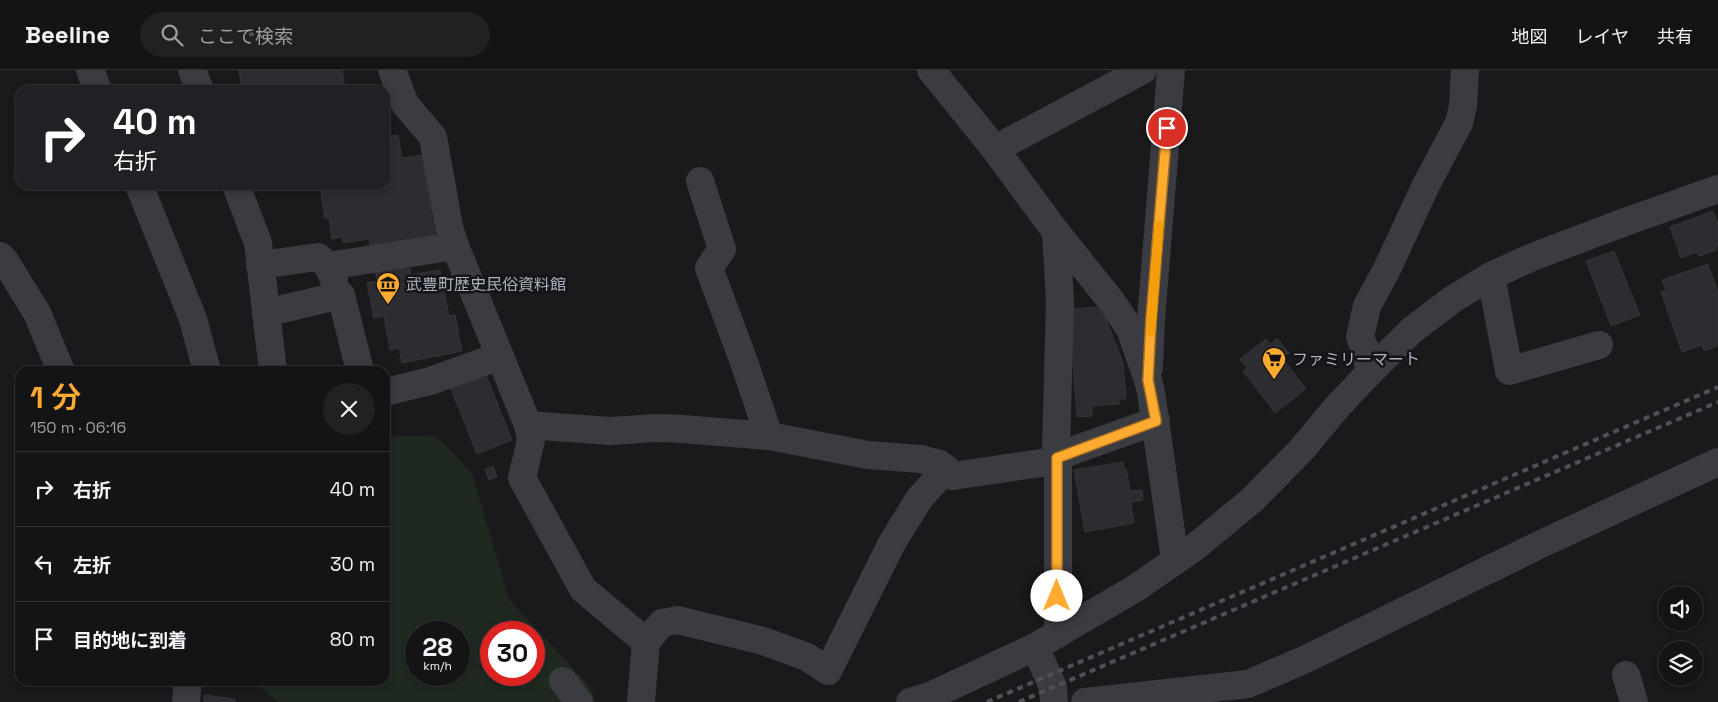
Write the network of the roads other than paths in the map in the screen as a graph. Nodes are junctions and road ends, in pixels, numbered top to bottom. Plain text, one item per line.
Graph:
1 (90, 70) edge
2 (192, 70) edge
3 (392, 70) edge
4 (931, 70) edge
5 (1143, 70) edge
6 (1171, 70) edge
7 (1465, 70) edge
8 (96, 85) edge
9 (198, 85) edge
10 (995, 149) junction
11 (700, 181) dead end
12 (1718, 189) edge
13 (141, 190) edge
14 (238, 190) edge
15 (1056, 232) junction
16 (455, 246) junction
17 (0, 256) edge
18 (260, 265) junction
19 (328, 266) junction
20 (1491, 276) junction
21 (341, 295) junction
22 (266, 313) junction
23 (1599, 345) dead end
24 (500, 356) junction
25 (59, 366) edge
26 (206, 366) edge
27 (272, 366) edge
28 (359, 366) edge
29 (1370, 372) junction
30 (1148, 380) junction
31 (390, 391) edge
32 (1156, 421) junction
33 (528, 425) junction
34 (769, 436) junction
35 (1057, 458) junction
36 (1718, 462) edge
37 (946, 469) junction
38 (1175, 560) junction
39 (1046, 641) junction
40 (646, 642) junction
41 (1626, 675) dead end
42 (562, 681) dead end
43 (188, 686) edge
44 (1255, 693) edge
45 (1198, 696) edge
46 (1059, 701) edge
47 (186, 702) edge
48 (579, 702) edge
49 (641, 702) edge
50 (910, 702) edge
51 (1085, 702) edge
52 (1634, 702) edge

1 - 8 street
2 - 9 street
3 - 16 street
4 - 10 street
5 - 10 street
6 - 30 street
7 - 29 street
10 - 15 street
11 - 34 street
12 - 20 street
13 - 26 street
14 - 18 street
15 - 30 street
15 - 35 street
16 - 19 street
16 - 24 street
17 - 25 street
18 - 19 street
18 - 22 street
19 - 21 street
20 - 23 street
20 - 29 street
21 - 22 street
21 - 28 street
22 - 27 street
24 - 31 street
24 - 33 street
29 - 38 street
30 - 32 street
32 - 35 street
32 - 38 street
33 - 34 street
33 - 40 street
34 - 37 street
35 - 37 street
35 - 39 street
36 - 44 street
37 - 40 street
38 - 39 street
39 - 46 street
39 - 50 street
40 - 49 street
41 - 52 street
42 - 48 street
43 - 47 street
44 - 45 street
45 - 51 street

